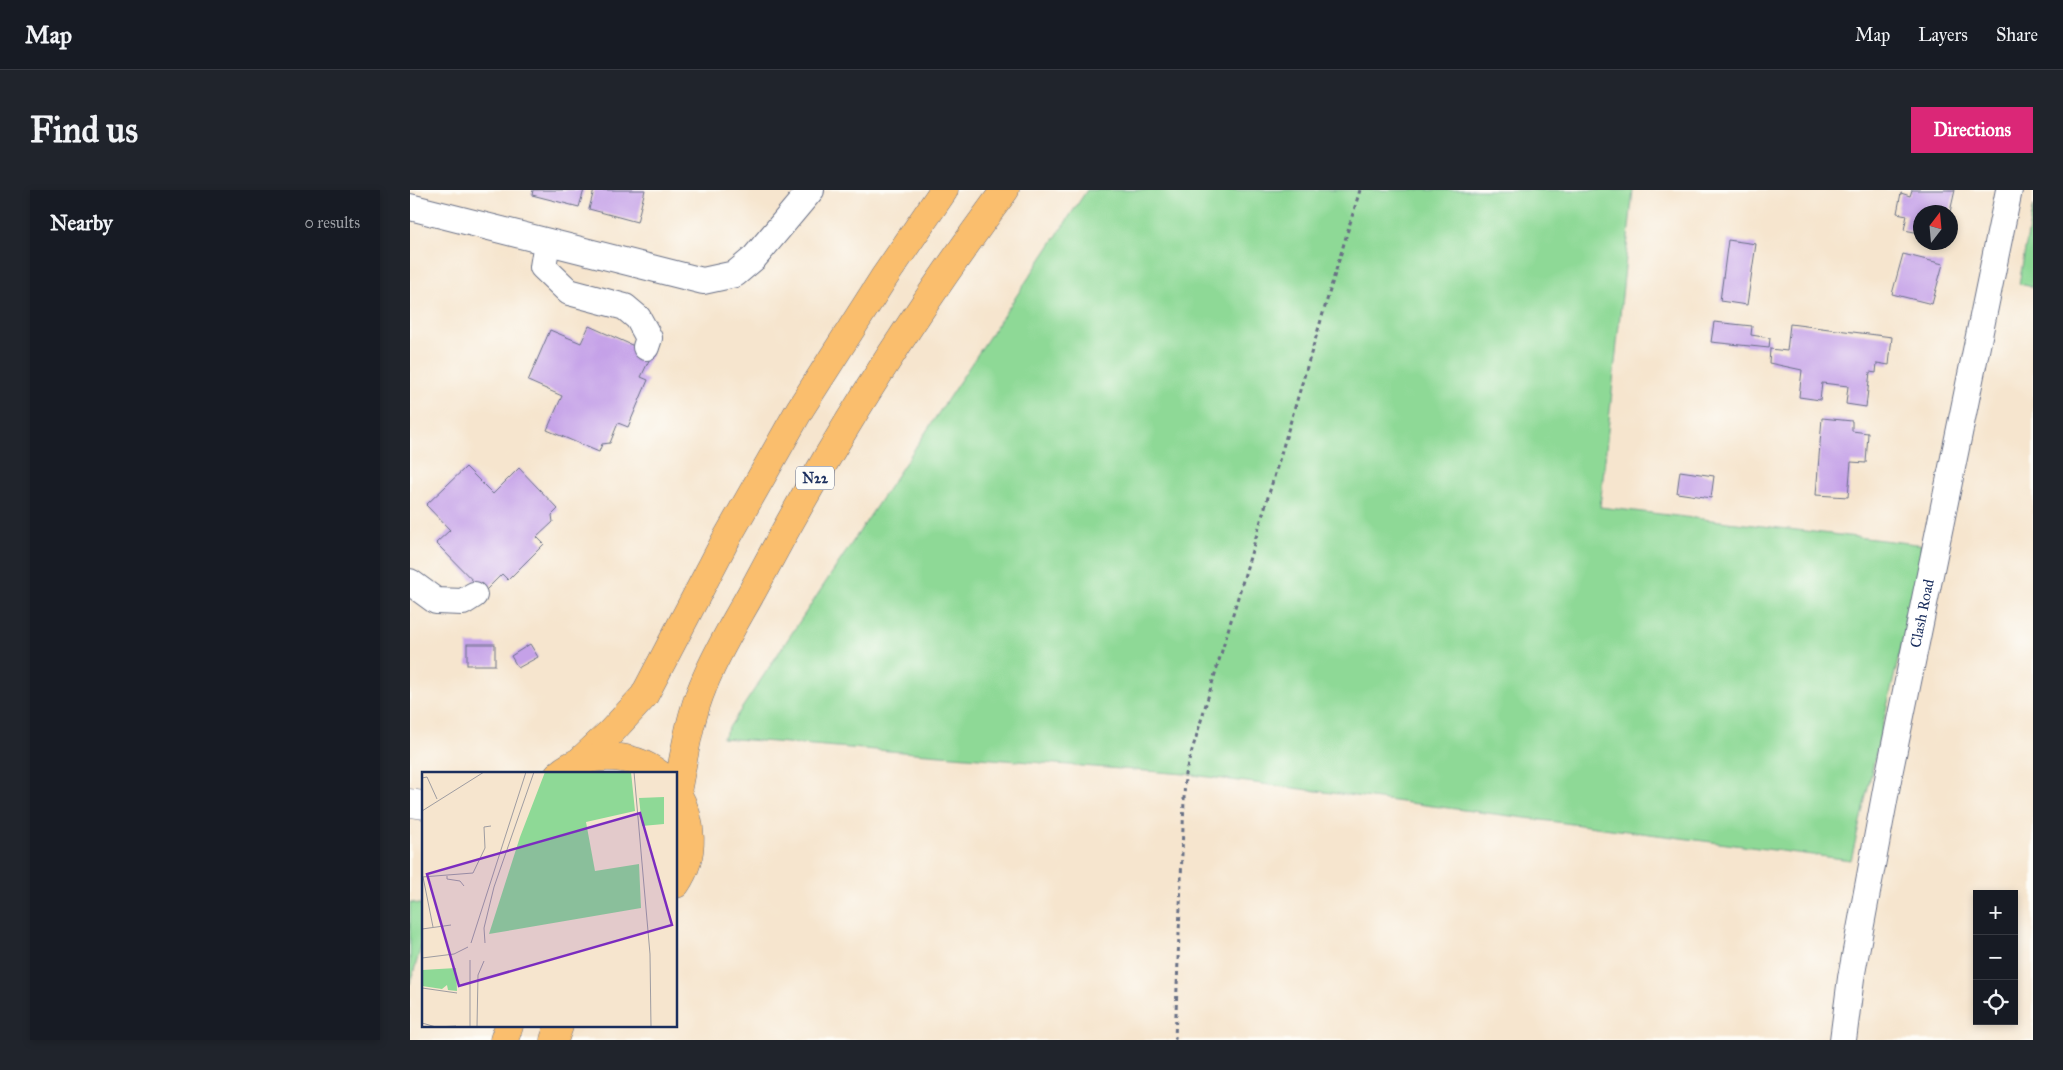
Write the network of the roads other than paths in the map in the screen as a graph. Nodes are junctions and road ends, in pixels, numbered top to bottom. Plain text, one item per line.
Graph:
1 (811, 190) edge
2 (944, 190) edge
3 (1005, 190) edge
4 (2010, 190) edge
5 (410, 207) edge
6 (547, 242) junction
7 (646, 347) dead end
8 (410, 582) edge
9 (474, 595) dead end
10 (569, 767) edge
11 (655, 772) edge
12 (678, 787) edge
13 (678, 794) edge
14 (678, 880) edge
15 (508, 1028) edge
16 (558, 1028) edge
17 (504, 1040) edge
18 (554, 1040) edge
19 (1843, 1040) edge

1 - 6 street
2 - 10 highway
3 - 12 highway, N22
4 - 19 street, Clash Road
5 - 6 street
6 - 7 street
8 - 9 street
10 - 11 highway
13 - 14 highway, N22
15 - 17 highway
16 - 18 highway

